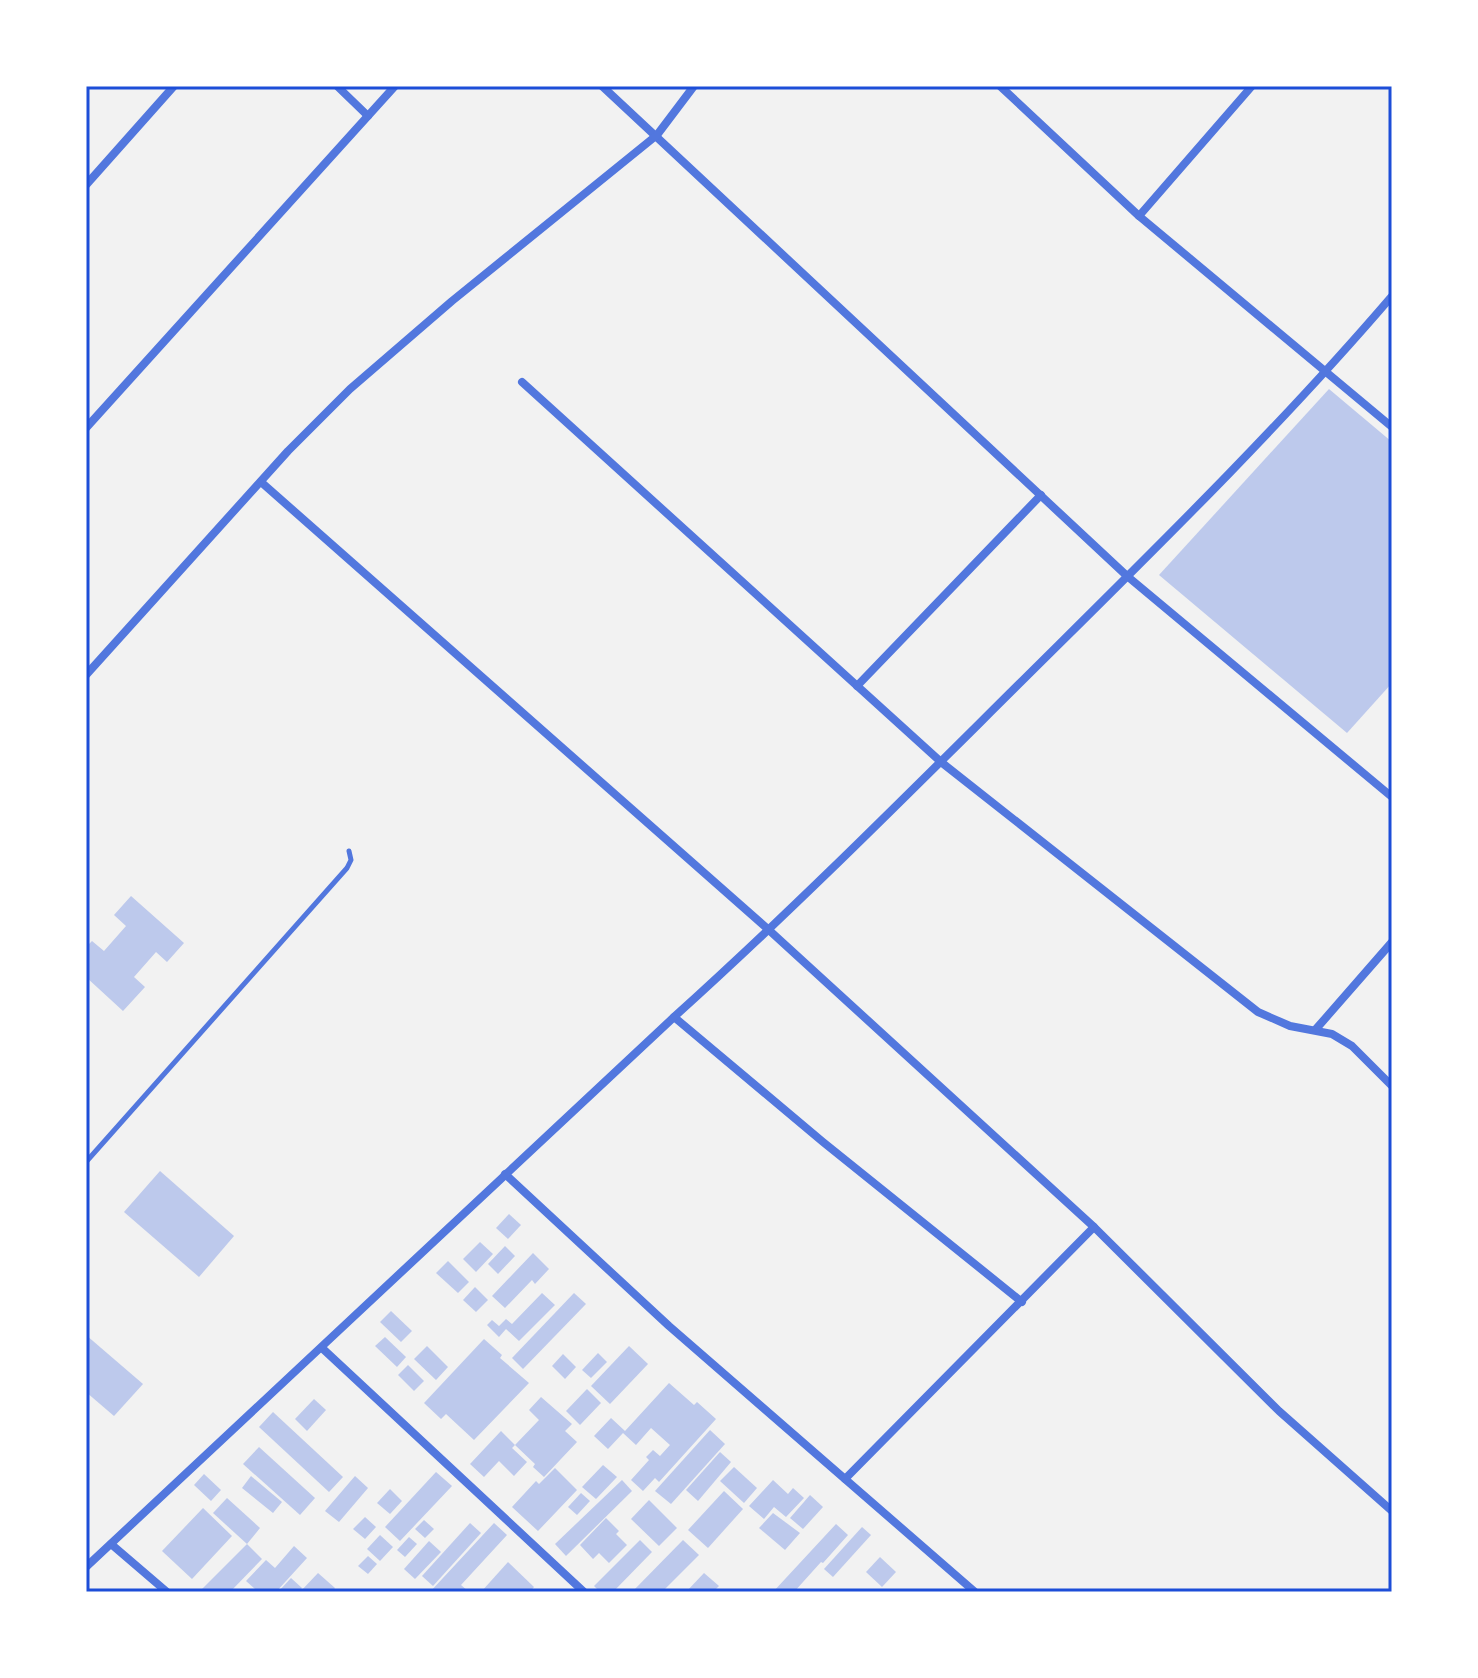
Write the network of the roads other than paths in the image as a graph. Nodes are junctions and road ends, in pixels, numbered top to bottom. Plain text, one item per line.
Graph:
1 (174, 86) edge
2 (337, 86) edge
3 (395, 86) edge
4 (602, 86) edge
5 (694, 86) edge
6 (1000, 86) edge
7 (1252, 86) edge
8 (368, 116) junction
9 (657, 135) junction
10 (86, 185) edge
11 (1139, 216) junction
12 (1392, 296) edge
13 (1326, 372) junction
14 (522, 382) dead end
15 (1392, 427) edge
16 (86, 428) edge
17 (261, 482) junction
18 (1041, 495) junction
19 (1127, 576) junction
20 (86, 675) edge
21 (857, 686) junction
22 (941, 762) junction
23 (1392, 797) edge
24 (349, 851) dead end
25 (770, 931) junction
26 (1392, 942) edge
27 (674, 1017) junction
28 (1316, 1029) junction
29 (1392, 1086) edge
30 (86, 1162) edge
31 (505, 1174) junction
32 (1094, 1227) junction
33 (1022, 1302) junction
34 (322, 1348) junction
35 (845, 1479) junction
36 (1392, 1511) edge
37 (111, 1544) junction
38 (86, 1567) edge
39 (167, 1592) edge
40 (584, 1592) edge
41 (975, 1592) edge

1 - 10 street
2 - 8 street
3 - 8 street
4 - 9 street
5 - 9 street
6 - 11 street
7 - 11 street
8 - 16 street
9 - 17 street
9 - 18 street
11 - 13 street
12 - 13 street
13 - 15 street
13 - 19 street
14 - 21 street
17 - 20 street
17 - 25 street
18 - 19 street
18 - 21 street
19 - 22 street
19 - 23 street
21 - 22 street
22 - 25 street
22 - 28 street
24 - 30 lane
25 - 27 street
25 - 32 street
26 - 28 street
27 - 31 street
27 - 33 street
28 - 29 street
31 - 34 street
31 - 35 street
32 - 33 street
32 - 36 street
33 - 35 street
34 - 37 street
34 - 40 street
35 - 41 street
37 - 38 street
37 - 39 street

